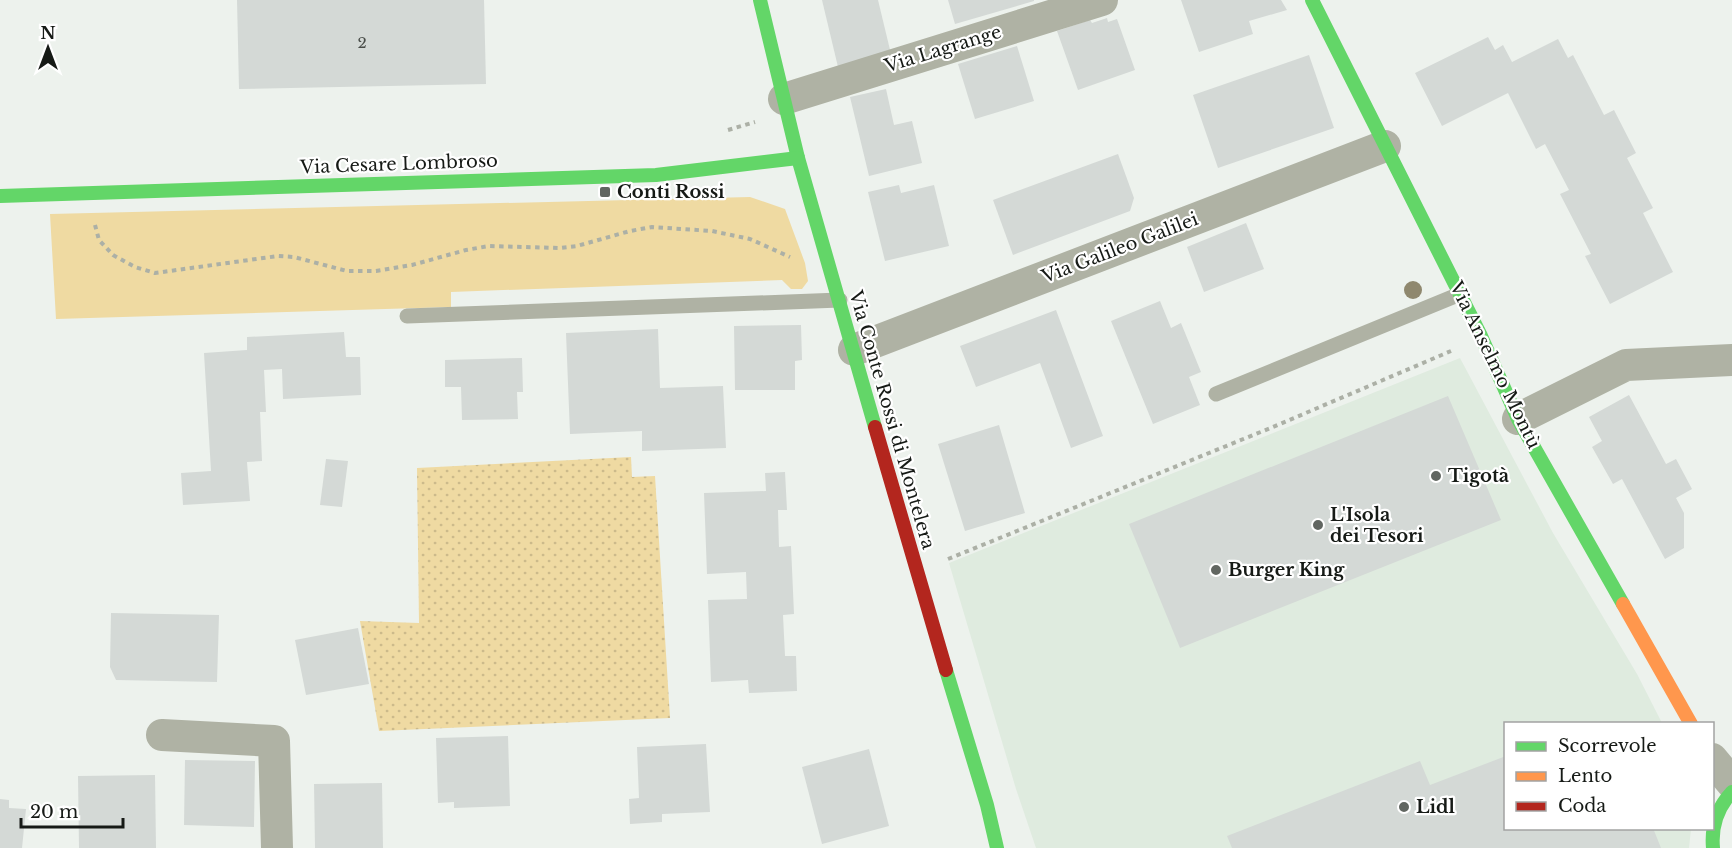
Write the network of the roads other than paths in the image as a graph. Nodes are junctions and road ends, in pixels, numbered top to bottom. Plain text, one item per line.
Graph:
1 (760, 0) edge
2 (1102, 0) edge
3 (1312, 0) edge
4 (784, 99) junction
5 (1385, 146) junction
6 (798, 158) junction
7 (0, 196) edge
8 (1460, 294) junction
9 (840, 300) junction
10 (407, 316) dead end
11 (854, 350) junction
12 (1732, 360) edge
13 (1216, 394) dead end
14 (1518, 419) junction
15 (1690, 722) edge
16 (162, 735) dead end
17 (1714, 760) edge
18 (1732, 783) edge
19 (1732, 792) edge
20 (1714, 822) edge
21 (1713, 830) edge
22 (277, 848) edge
23 (997, 848) edge
24 (1713, 848) edge

1 - 4 street, Via Conte Rossi di Montelera
2 - 4 street, Via Lagrange
3 - 5 street, Via Anselmo Montù
4 - 6 street, Via Conte Rossi di Montelera
5 - 8 street, Via Anselmo Montù
5 - 11 street, Via Galileo Galilei
6 - 7 street, Via Cesare Lombroso
6 - 9 street, Via Conte Rossi di Montelera
8 - 13 lane
8 - 14 street, Via Anselmo Montù
9 - 10 lane
9 - 11 street, Via Conte Rossi di Montelera
11 - 23 street, Via Conte Rossi di Montelera
12 - 14 street
14 - 15 street, Via Anselmo Montù
16 - 22 street
17 - 18 street
19 - 20 street
21 - 24 street

